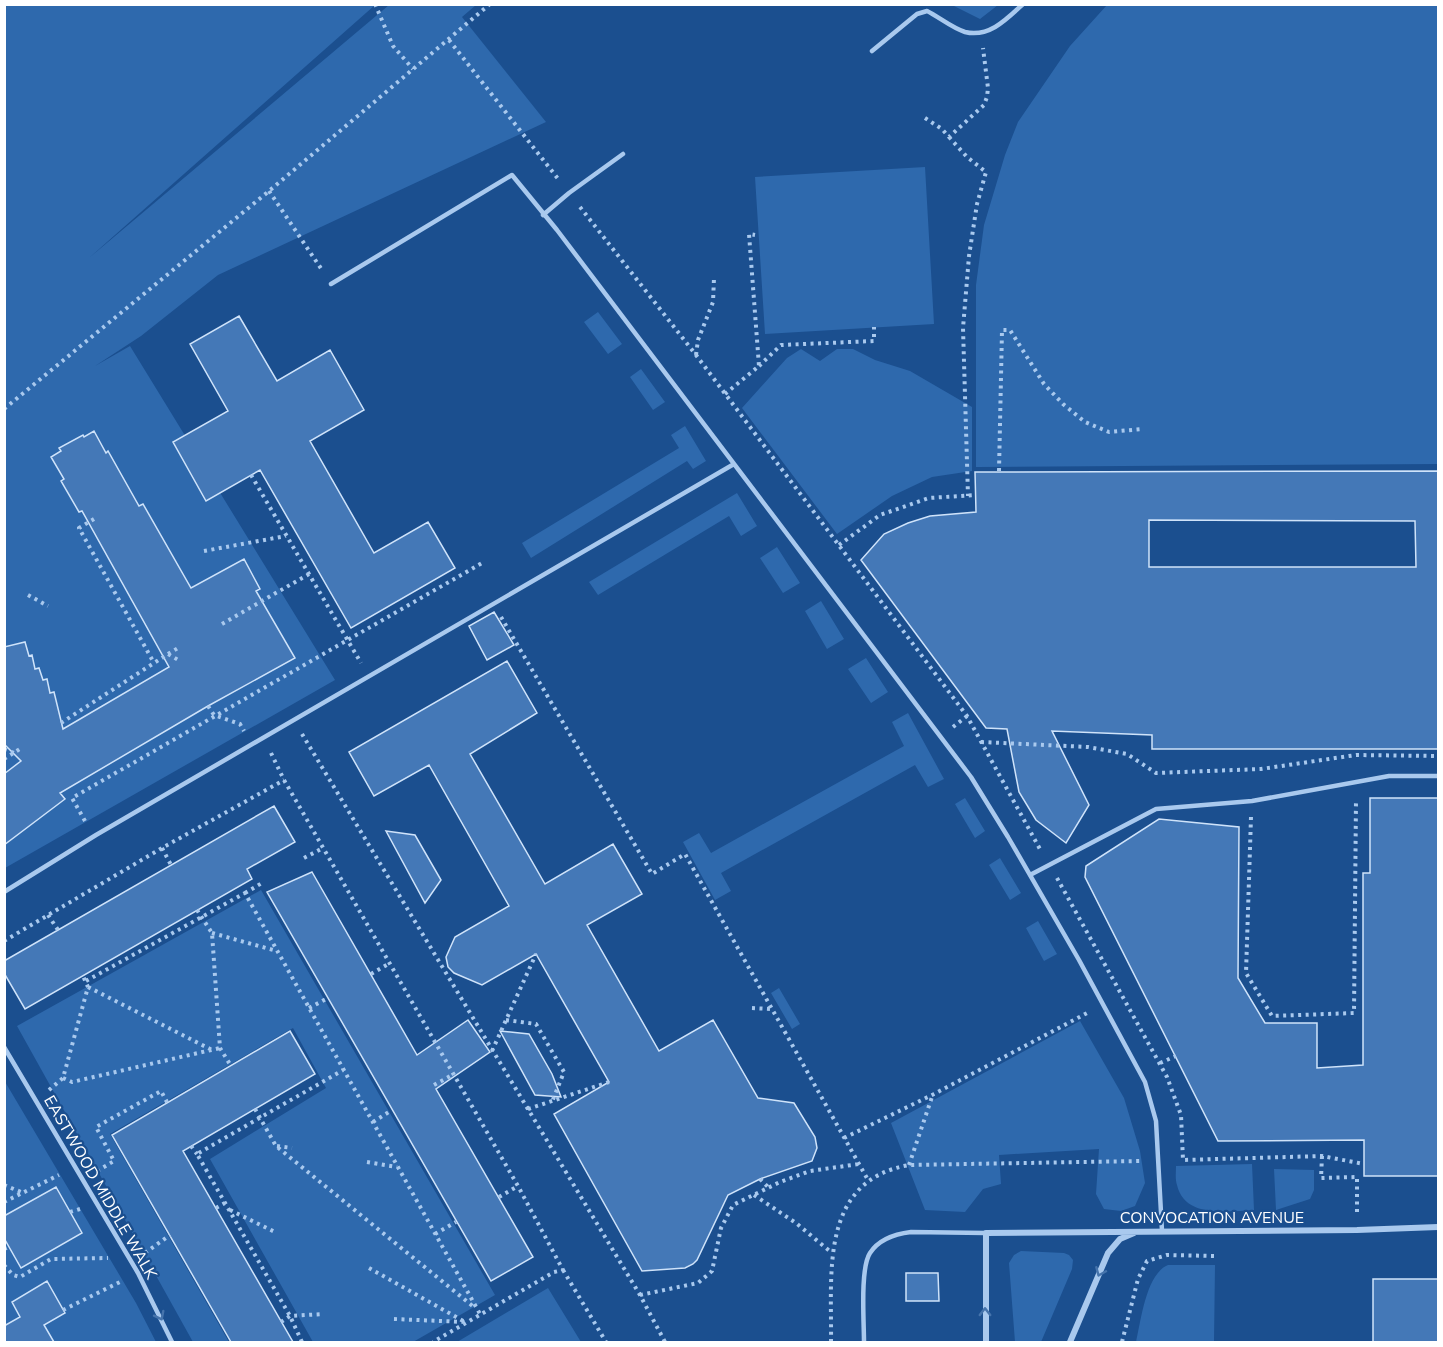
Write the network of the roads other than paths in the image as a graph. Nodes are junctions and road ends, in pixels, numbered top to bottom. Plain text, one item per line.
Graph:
1 (1023, 4) edge
2 (872, 51) dead end
3 (623, 154) dead end
4 (543, 215) junction
5 (331, 284) road end
6 (734, 464) junction
7 (1438, 776) edge
8 (1030, 875) junction
9 (4, 892) edge
10 (4, 1047) edge
11 (1438, 1227) edge
12 (1137, 1231) junction
13 (1162, 1231) junction
14 (986, 1233) junction
15 (172, 1342) edge
16 (864, 1342) edge
17 (986, 1342) edge
18 (1070, 1342) edge

1 - 2 lane
3 - 4 lane
4 - 5 lane
4 - 6 lane
6 - 8 lane
6 - 9 lane
7 - 8 lane
8 - 13 lane
10 -> 15 lane, EASTWOOD MIDDLE WALK
11 - 13 street, CONVOCATION AVENUE
12 - 13 street, CONVOCATION AVENUE
12 - 14 street, CONVOCATION AVENUE
12 -> 18 street
14 - 16 lane
17 -> 14 street

